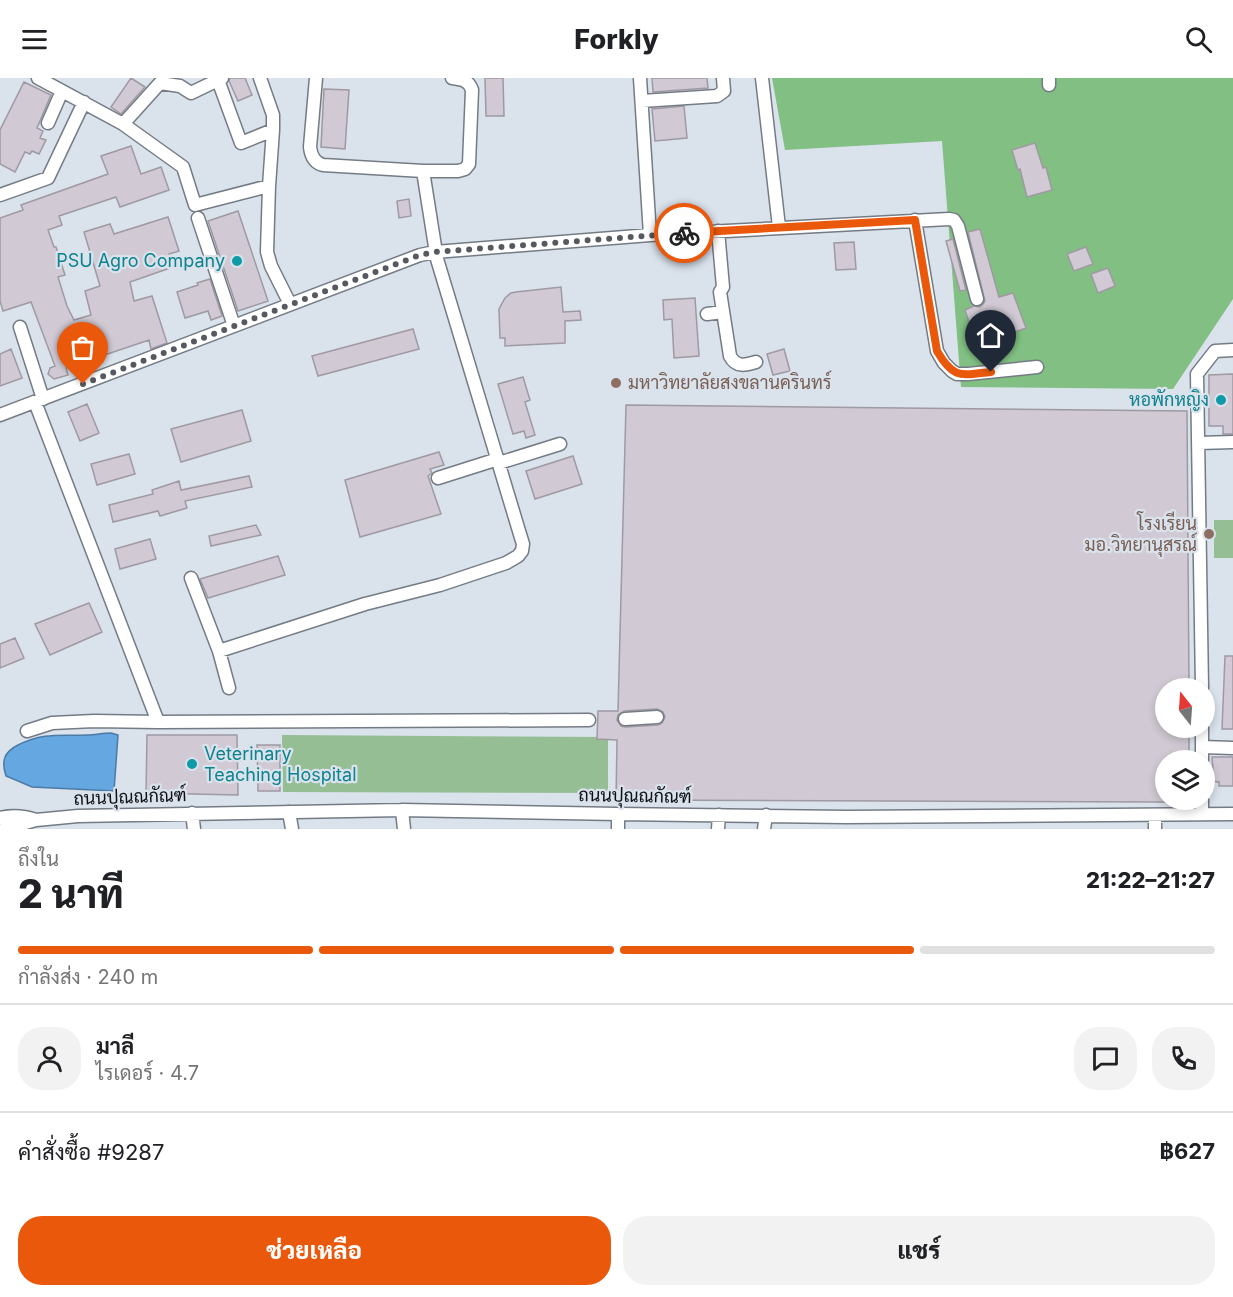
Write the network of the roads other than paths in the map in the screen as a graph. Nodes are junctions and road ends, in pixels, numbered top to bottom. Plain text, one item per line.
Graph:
1 (38, 78) edge
2 (260, 78) edge
3 (316, 78) edge
4 (452, 78) edge
5 (640, 78) edge
6 (723, 78) edge
7 (762, 78) edge
8 (220, 79) edge
9 (63, 91) junction
10 (642, 101) junction
11 (84, 102) junction
12 (48, 123) dead end
13 (123, 124) junction
14 (273, 130) junction
15 (423, 171) junction
16 (268, 186) junction
17 (0, 195) edge
18 (198, 218) dead end
19 (915, 220) junction
20 (778, 227) junction
21 (718, 231) junction
22 (650, 235) junction
23 (435, 252) junction
24 (977, 299) dead end
25 (290, 304) junction
26 (723, 312) junction
27 (706, 314) dead end
28 (234, 326) junction
29 (20, 327) dead end
30 (1233, 350) edge
31 (756, 362) dead end
32 (1037, 367) dead end
33 (39, 401) junction
34 (0, 416) edge
35 (1233, 442) edge
36 (1198, 443) junction
37 (560, 444) dead end
38 (498, 461) junction
39 (438, 478) dead end
40 (191, 578) dead end
41 (219, 651) junction
42 (1202, 678) edge
43 (229, 688) dead end
44 (657, 717) dead end
45 (625, 719) dead end
46 (589, 720) dead end
47 (158, 722) junction
48 (27, 731) dead end
49 (1202, 738) edge
50 (1202, 747) joint
51 (1233, 748) edge
52 (402, 810) junction
53 (1202, 810) edge
54 (290, 812) junction
55 (192, 813) junction
56 (618, 814) junction
57 (1155, 814) junction
58 (1202, 814) junction
59 (1233, 814) edge
60 (104, 815) junction
61 (719, 815) junction
62 (766, 815) junction
63 (1072, 815) junction
64 (997, 816) junction
65 (0, 818) edge
66 (36, 820) junction
67 (847, 823) edge
68 (924, 823) edge
69 (24, 827) edge
70 (4, 829) edge
71 (105, 829) edge
72 (194, 829) edge
73 (292, 829) edge
74 (404, 829) edge
75 (618, 829) edge
76 (718, 829) edge
77 (764, 829) edge
78 (998, 829) edge
79 (1072, 829) edge
80 (1155, 829) edge

1 - 9 street
2 - 14 street
3 - 15 street
4 - 15 street
5 - 10 street
6 - 10 street
7 - 20 street
8 - 13 street
8 - 14 street
9 - 11 street
9 - 12 street
10 - 22 street
11 - 13 street
11 - 17 street
13 - 16 street
14 - 16 street
15 - 23 street
16 - 25 street
18 - 28 street
19 - 20 street
19 - 24 street
19 - 32 street
20 - 21 street
21 - 22 street
21 - 26 street
22 - 23 street
23 - 25 street
23 - 38 street
25 - 28 street
26 - 27 street
26 - 31 street
28 - 33 street
29 - 33 street
30 - 36 street
33 - 34 street
33 - 47 street
35 - 36 street
36 - 42 street
37 - 38 street
38 - 39 street
38 - 41 street
40 - 41 street
41 - 43 street
44 - 45 street
46 - 47 street
47 - 48 street
49 - 50 street
50 - 51 street
52 - 54 street, ถนนปุณณกัณฑ์
52 - 56 street, ถนนปุณณกัณฑ์
52 - 74 street
53 - 58 street
54 - 55 street, ถนนปุณณกัณฑ์
54 - 73 street
55 - 60 street, ถนนปุณณกัณฑ์
55 - 72 street
56 - 61 street, ถนนปุณณกัณฑ์
56 - 75 street
57 - 58 street, ถนนปุณณกัณฑ์
57 - 63 street, ถนนปุณณกัณฑ์
57 - 80 street
58 - 59 street, ถนนปุณณกัณฑ์
60 - 66 street, ถนนปุณณกัณฑ์
60 - 71 street
61 - 62 street, ถนนปุณณกัณฑ์
61 - 76 street
62 - 67 street, ถนนปุณณกัณฑ์
62 - 77 street
63 - 64 street, ถนนปุณณกัณฑ์
63 - 79 street
64 - 68 street, ถนนปุณณกัณฑ์
64 - 78 street
65 - 66 street, ถนนปุณณกัณฑ์
66 - 69 street, ถนนปุณณกัณฑ์
67 - 68 street, ถนนปุณณกัณฑ์
69 - 70 street, ถนนปุณณกัณฑ์

